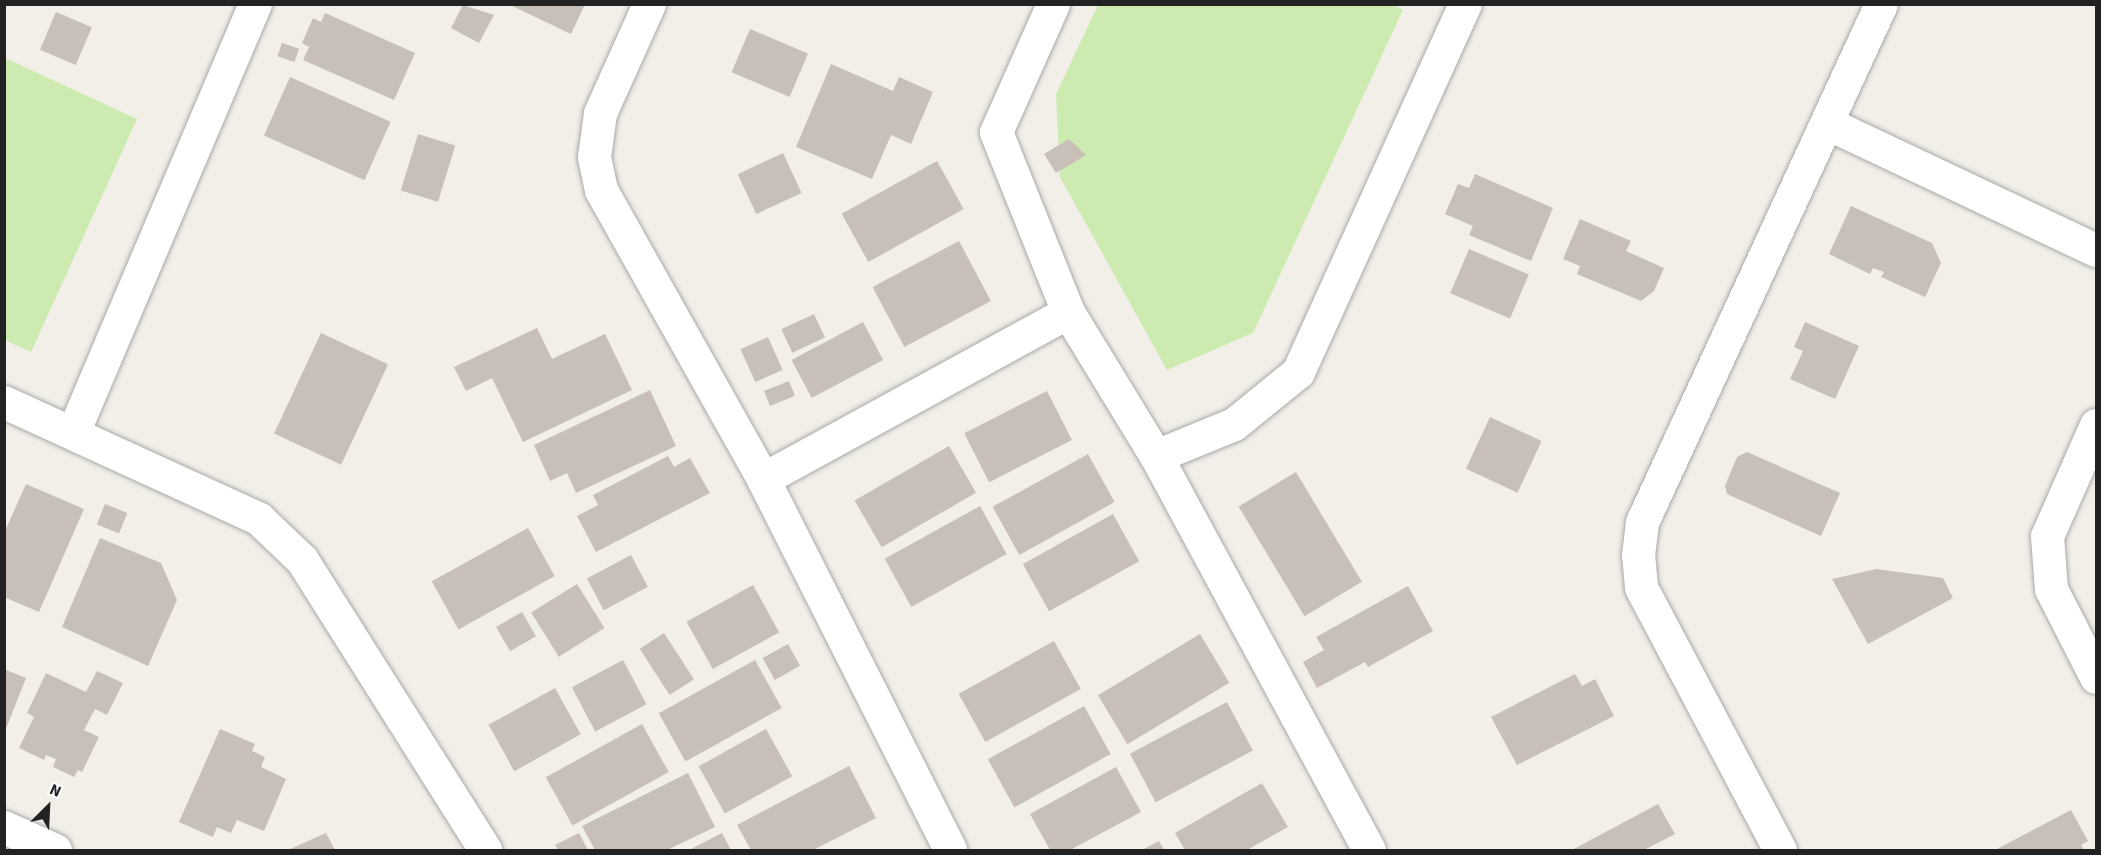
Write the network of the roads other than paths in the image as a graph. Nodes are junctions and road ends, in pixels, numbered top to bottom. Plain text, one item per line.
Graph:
1 (255, 4) edge
2 (649, 4) edge
3 (1053, 4) edge
4 (1465, 4) edge
5 (1881, 4) edge
6 (1829, 124) junction
7 (2097, 250) edge
8 (1068, 312) junction
9 (4, 402) edge
10 (2097, 425) edge
11 (74, 430) junction
12 (1156, 456) junction
13 (763, 480) junction
14 (2097, 677) edge
15 (4, 827) edge
16 (55, 850) edge
17 (485, 850) edge
18 (950, 850) edge
19 (1369, 850) edge
20 (1780, 850) edge

1 - 11 street
2 - 13 street
3 - 8 street
4 - 12 street
5 - 6 street
6 - 7 street
6 - 20 street
8 - 12 street
8 - 13 street
9 - 11 street
10 - 14 street
11 - 17 street
12 - 19 street
13 - 18 street
15 - 16 street

